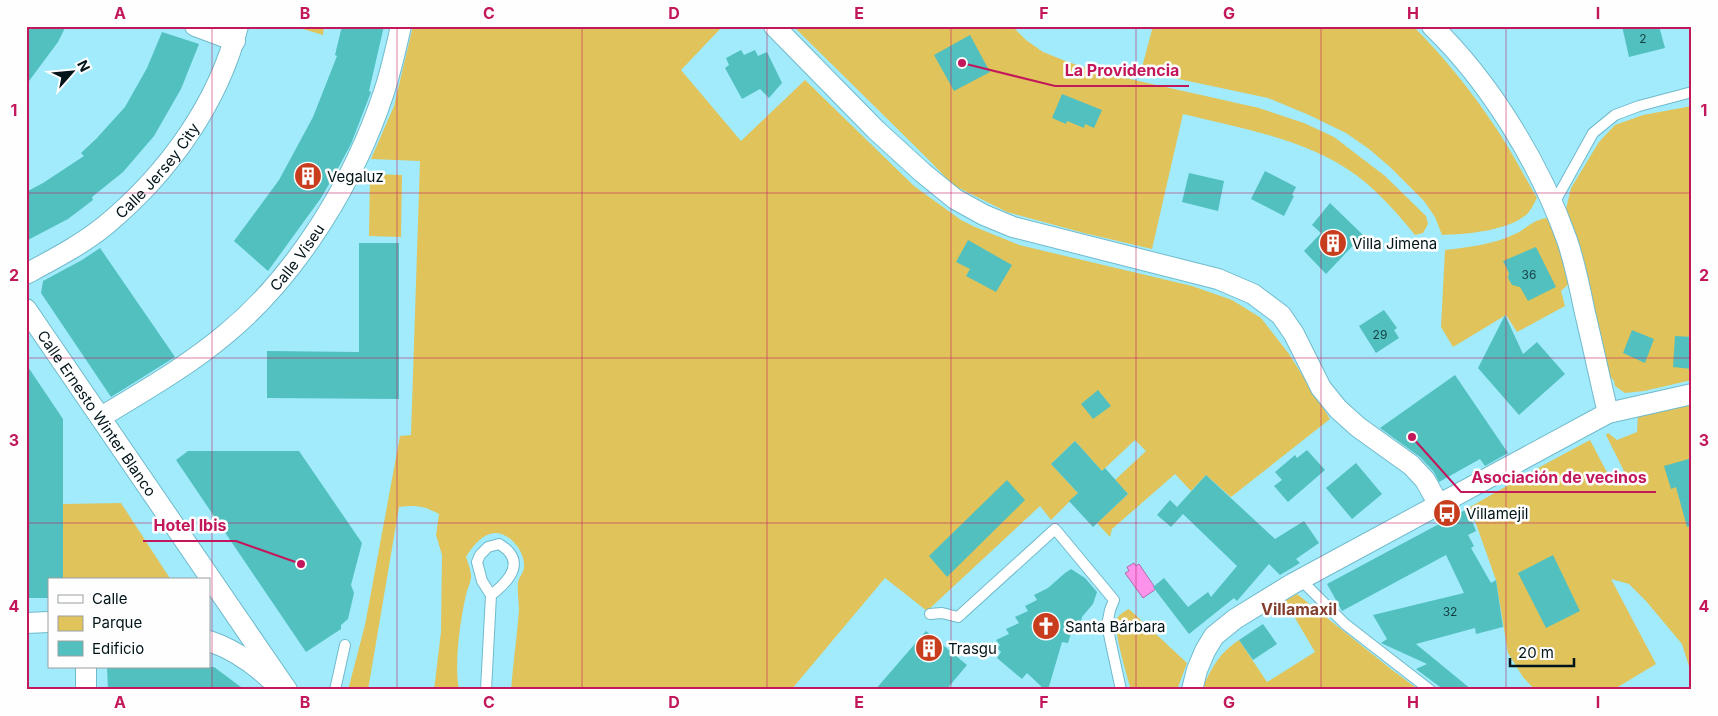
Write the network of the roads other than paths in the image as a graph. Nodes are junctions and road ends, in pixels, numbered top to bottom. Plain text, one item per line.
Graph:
1 (196, 26) edge
2 (401, 26) edge
3 (774, 26) edge
4 (1432, 26) edge
5 (237, 34) edge
6 (1692, 92) edge
7 (1553, 205) junction
8 (26, 274) edge
9 (26, 309) edge
10 (1692, 394) edge
11 (1608, 413) junction
12 (100, 416) junction
13 (1439, 505) junction
14 (196, 557) junction
15 (193, 578) edge
16 (1300, 579) junction
17 (491, 595) junction
18 (930, 614) dead end
19 (48, 622) edge
20 (26, 623) edge
21 (210, 641) edge
22 (345, 645) dead end
23 (86, 668) edge
24 (86, 690) edge
25 (283, 690) edge
26 (287, 690) edge
27 (335, 690) edge
28 (486, 690) edge
29 (1122, 690) edge
30 (1192, 690) edge
31 (1430, 690) edge

1 - 5 street
2 - 12 street, Calle Viseu
3 - 13 street
4 - 7 street
5 - 8 street, Calle Jersey City
6 - 7 lane
7 - 11 street
9 - 12 street, Calle Ernesto Winter Blanco
10 - 11 street
11 - 13 street
12 - 14 street, Calle Ernesto Winter Blanco
13 - 16 street
14 - 15 street
14 - 26 street, Calle Ernesto Winter Blanco
16 - 30 street
16 - 31 lane
17 - 17 lane
17 - 28 lane
18 - 29 lane
19 - 20 street
21 - 25 street
22 - 27 lane
23 - 24 street

